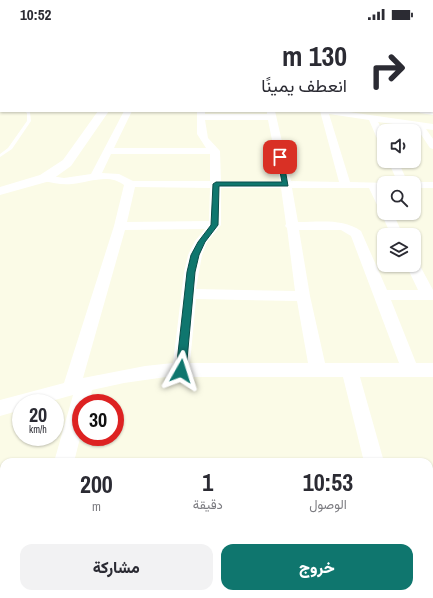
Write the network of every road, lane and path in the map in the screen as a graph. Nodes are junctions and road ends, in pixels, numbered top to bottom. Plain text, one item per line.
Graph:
1 (27, 112) edge
2 (128, 112) edge
3 (324, 112) edge
4 (336, 112) edge
5 (100, 113) edge
6 (201, 114) edge
7 (272, 114) edge
8 (372, 115) edge
9 (433, 120) edge
10 (414, 124) edge
11 (421, 125) edge
12 (377, 127) edge
13 (433, 127) edge
14 (421, 128) edge
15 (433, 146) edge
16 (108, 151) junction
17 (214, 151) junction
18 (0, 156) edge
19 (95, 176) junction
20 (45, 178) junction
21 (130, 184) junction
22 (216, 184) junction
23 (286, 184) junction
24 (345, 184) junction
25 (377, 184) edge
26 (421, 184) edge
27 (433, 184) edge
28 (0, 191) edge
29 (215, 225) junction
30 (120, 226) junction
31 (291, 226) junction
32 (416, 272) edge
33 (189, 294) junction
34 (382, 295) junction
35 (303, 296) junction
36 (430, 296) edge
37 (318, 370) junction
38 (350, 370) junction
39 (410, 370) junction
40 (433, 370) edge
41 (181, 371) junction
42 (78, 387) junction
43 (0, 408) edge
44 (65, 458) edge
45 (373, 458) edge

1 - 18 lane
2 - 16 street
3 - 24 street
4 - 8 street
5 - 20 street
6 - 7 street
6 - 17 street
7 - 23 street
8 - 9 street
8 - 10 street
8 - 12 street
11 - 13 street
14 - 15 street
16 - 17 street
16 - 19 street
17 - 22 street
19 - 20 street
19 - 21 street
20 - 28 street
21 - 22 street
21 - 30 street
22 - 23 street
22 - 29 street
23 - 24 street
23 - 31 street
24 - 25 street
26 - 27 street
29 - 30 street
29 - 33 street
30 - 42 street
31 - 34 street
31 - 35 street
32 - 36 street
33 - 35 street
33 - 41 street
34 - 36 street
34 - 39 street
35 - 37 street
37 - 38 street
37 - 41 street
38 - 39 street
38 - 45 street
39 - 40 street
41 - 42 street
42 - 43 street
42 - 44 street

